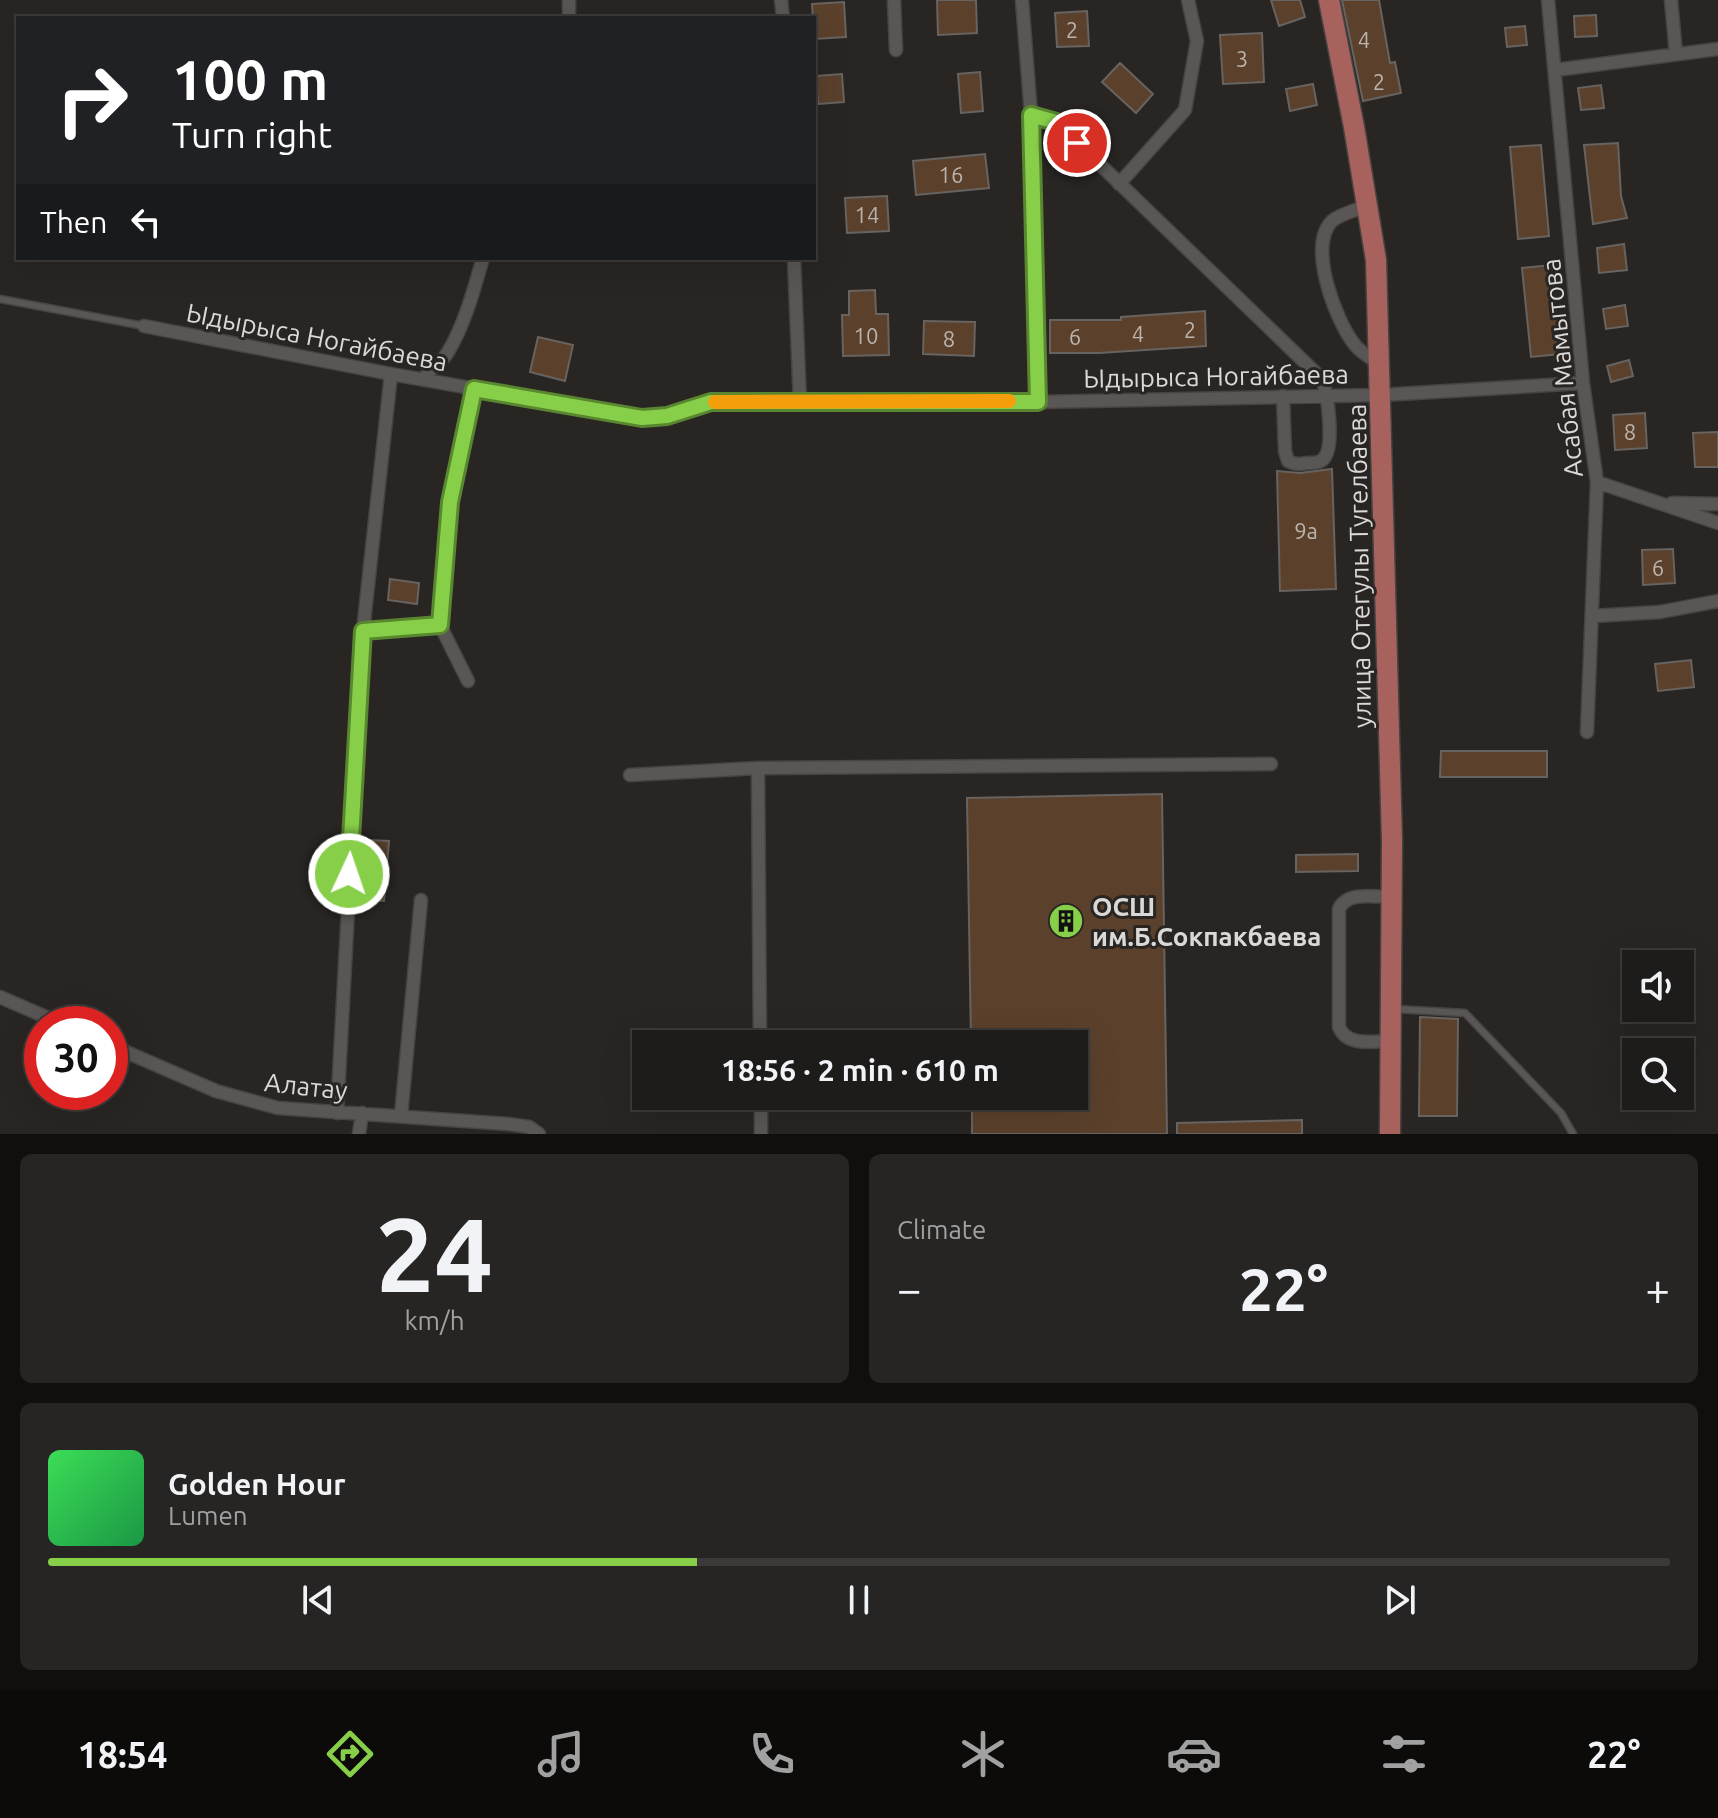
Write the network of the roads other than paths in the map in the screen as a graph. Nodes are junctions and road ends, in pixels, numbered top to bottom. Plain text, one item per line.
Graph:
1 (894, 0) edge
2 (1022, 0) edge
3 (1188, 0) edge
4 (1329, 0) edge
5 (1548, 0) edge
6 (1671, 0) edge
7 (1718, 49) edge
8 (896, 50) dead end
9 (1676, 54) junction
10 (1555, 70) junction
11 (1031, 115) junction
12 (1119, 184) junction
13 (1367, 206) junction
14 (482, 260) edge
15 (794, 260) edge
16 (0, 299) edge
17 (144, 326) joint
18 (1380, 364) junction
19 (391, 374) junction
20 (424, 380) junction
21 (1583, 383) junction
22 (474, 389) junction
23 (1328, 395) junction
24 (1381, 395) junction
25 (1283, 396) junction
26 (1038, 402) junction
27 (800, 403) junction
28 (1597, 482) junction
29 (1661, 503) junction
30 (1718, 504) edge
31 (1718, 523) edge
32 (1718, 601) edge
33 (1593, 616) junction
34 (440, 625) junction
35 (363, 631) junction
36 (468, 681) dead end
37 (1587, 732) dead end
38 (1271, 764) dead end
39 (758, 768) junction
40 (630, 775) dead end
41 (1392, 897) junction
42 (421, 900) dead end
43 (0, 997) edge
44 (24, 1007) edge
45 (1391, 1008) junction
46 (760, 1030) edge
47 (1391, 1041) junction
48 (128, 1053) edge
49 (761, 1110) edge
50 (337, 1113) junction
51 (362, 1113) junction
52 (401, 1116) junction
53 (359, 1134) edge
54 (539, 1134) edge
55 (761, 1134) edge
56 (1390, 1134) edge
57 (1573, 1134) edge

1 - 8 street
2 - 11 street
3 - 12 street
4 - 13 main road, улица Отегулы Тугелбаева
5 - 10 street, Асабая Мамытова
6 - 9 street
7 - 9 street
9 - 10 street
10 - 21 street, Асабая Мамытова
11 - 12 street
11 - 26 street
12 - 23 street
13 - 18 main road, улица Отегулы Тугелбаева
13 - 18 street
14 - 20 street
15 - 27 street
16 - 17 lane, Ыдырыса Ногайбаева
17 - 19 street, Ыдырыса Ногайбаева
18 - 24 main road, улица Отегулы Тугелбаева
19 - 20 street, Ыдырыса Ногайбаева
19 - 35 street
20 - 22 street, Ыдырыса Ногайбаева
21 - 24 street, Ыдырыса Ногайбаева
21 - 28 street, Асабая Мамытова
22 - 27 street, Ыдырыса Ногайбаева
22 - 34 street
23 - 24 street, Ыдырыса Ногайбаева
23 - 25 street, Ыдырыса Ногайбаева
23 - 25 street
24 - 41 main road, улица Отегулы Тугелбаева
25 - 26 street, Ыдырыса Ногайбаева
26 - 27 street, Ыдырыса Ногайбаева
28 - 29 street
28 - 33 street, Асабая Мамытова
29 - 30 street
29 - 31 street
32 - 33 street
33 - 37 street, Асабая Мамытова
34 - 35 street
34 - 36 street
35 - 50 street
38 - 39 street
39 - 40 street
39 - 46 street
41 - 45 main road, улица Отегулы Тугелбаева
41 - 47 street
42 - 52 street
43 - 44 street
45 - 47 main road, улица Отегулы Тугелбаева
45 - 57 lane
47 - 56 main road, улица Отегулы Тугелбаева
48 - 50 street, Алатау
49 - 55 street
50 - 51 street, Алатау
51 - 52 street, Алатау
51 - 53 street
52 - 54 street, Алатау

